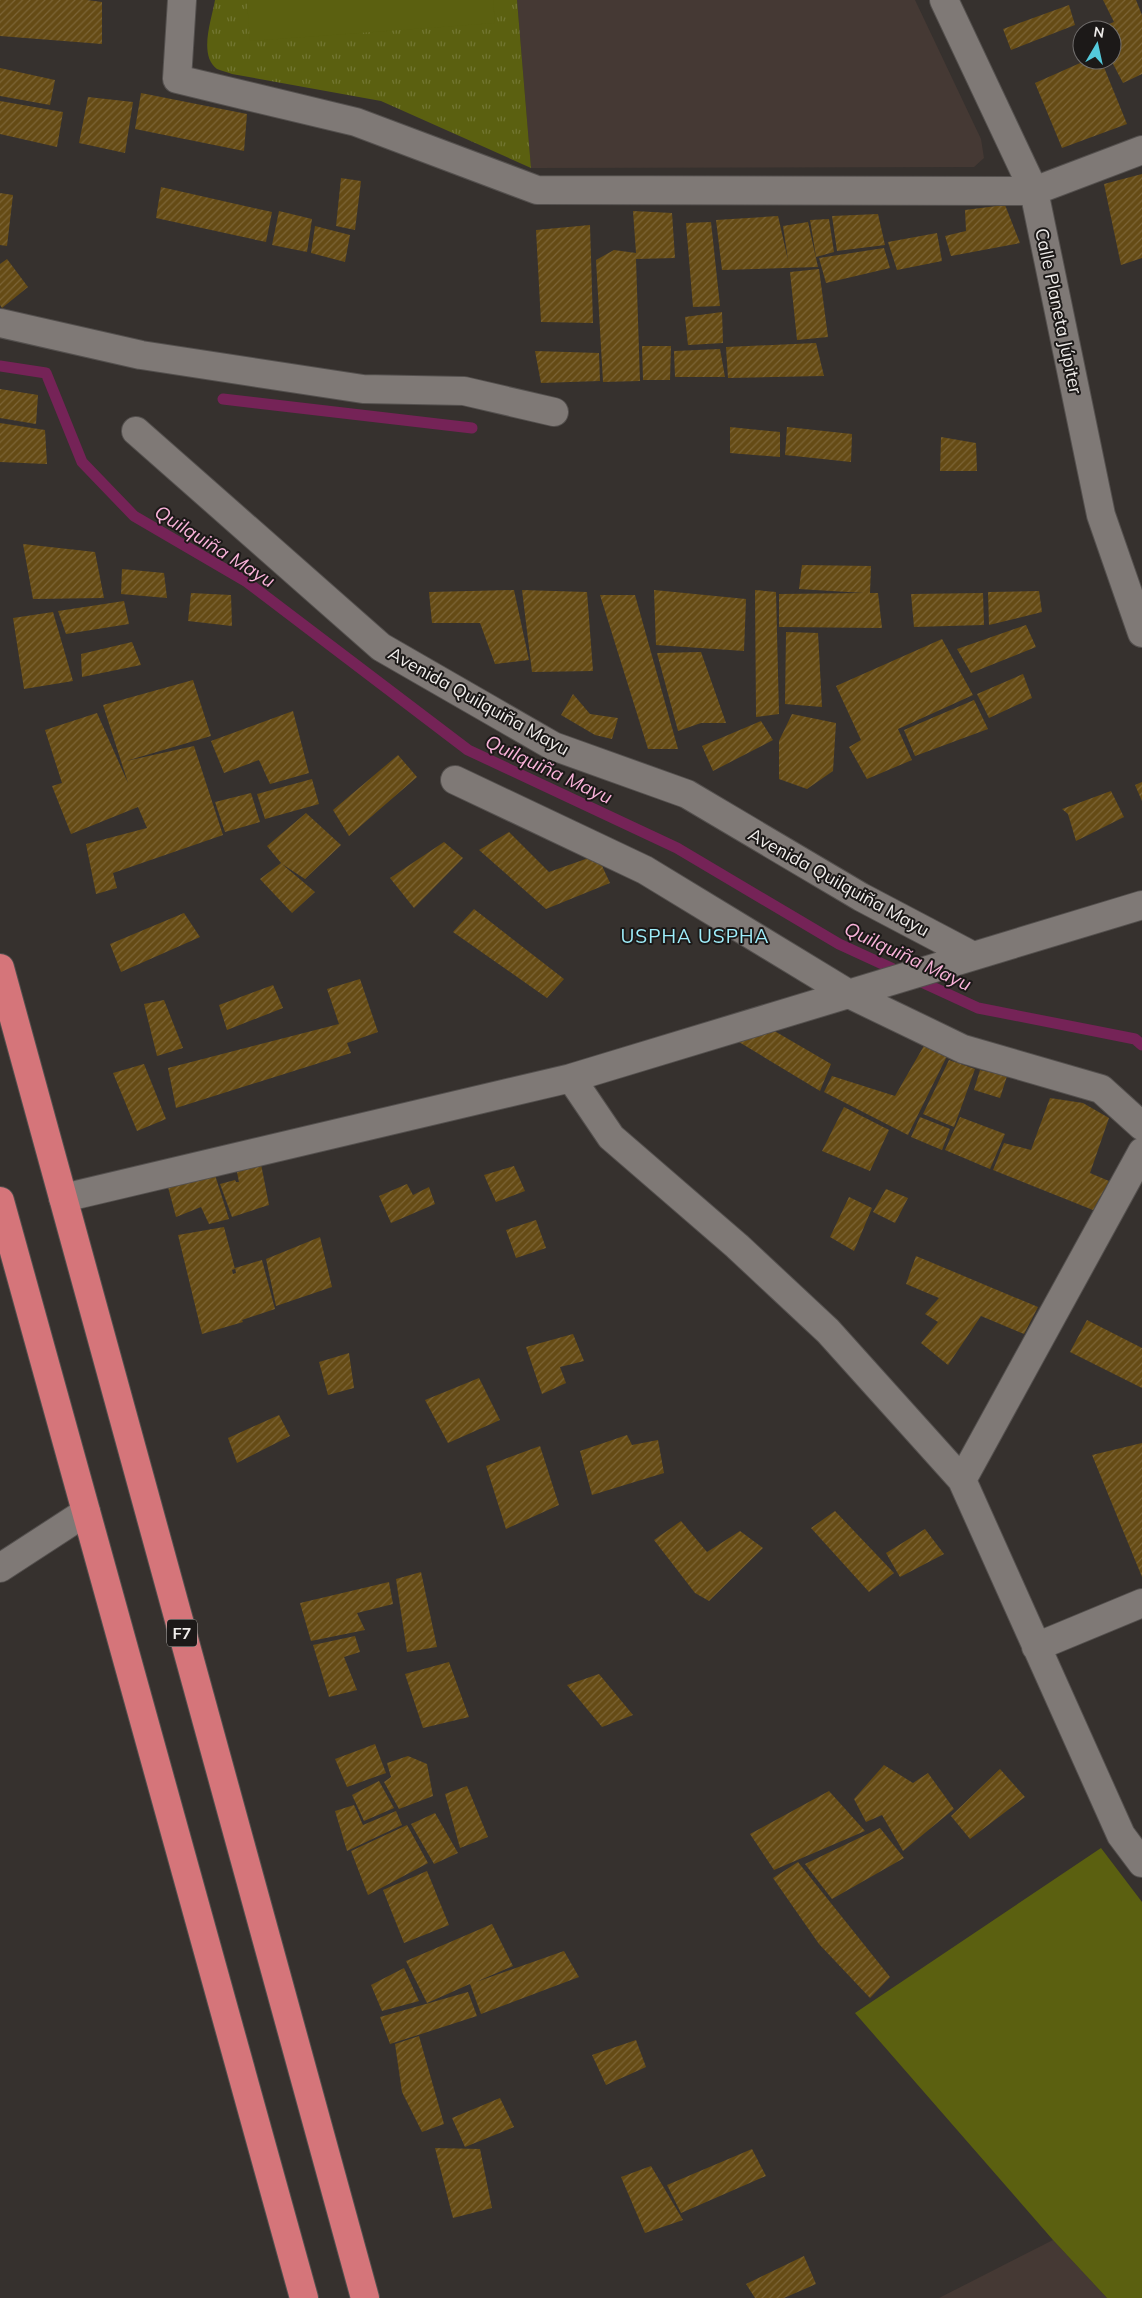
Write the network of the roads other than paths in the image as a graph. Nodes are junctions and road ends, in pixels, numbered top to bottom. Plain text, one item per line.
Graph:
1 (182, 0) edge
2 (944, 0) edge
3 (1142, 150) edge
4 (1034, 191) junction
5 (0, 323) edge
6 (554, 412) dead end
7 (136, 431) dead end
8 (1142, 633) edge
9 (455, 780) dead end
10 (1142, 905) edge
11 (973, 956) junction
12 (0, 968) edge
13 (849, 994) junction
14 (571, 1078) junction
15 (1142, 1126) edge
16 (1142, 1152) edge
17 (63, 1198) junction
18 (0, 1201) edge
19 (962, 1480) junction
20 (86, 1512) junction
21 (0, 1568) edge
22 (1142, 1603) edge
23 (1036, 1647) junction
24 (1142, 1864) edge
25 (304, 2298) edge
26 (365, 2298) edge

1 - 4 street
2 - 4 street, Calle Planeta Júpiter
3 - 4 street
4 - 8 street, Calle Planeta Júpiter
5 - 6 street
7 - 11 street, Avenida Quilquiña Mayu
9 - 13 street
10 - 11 street
11 - 13 street
12 - 17 highway, F7
13 - 14 street
13 - 15 street
14 - 17 street
14 - 19 street
16 - 19 street
17 - 26 highway, F7
18 - 20 highway
19 - 23 street
20 - 21 street
20 - 25 highway
22 - 23 street
23 - 24 street

